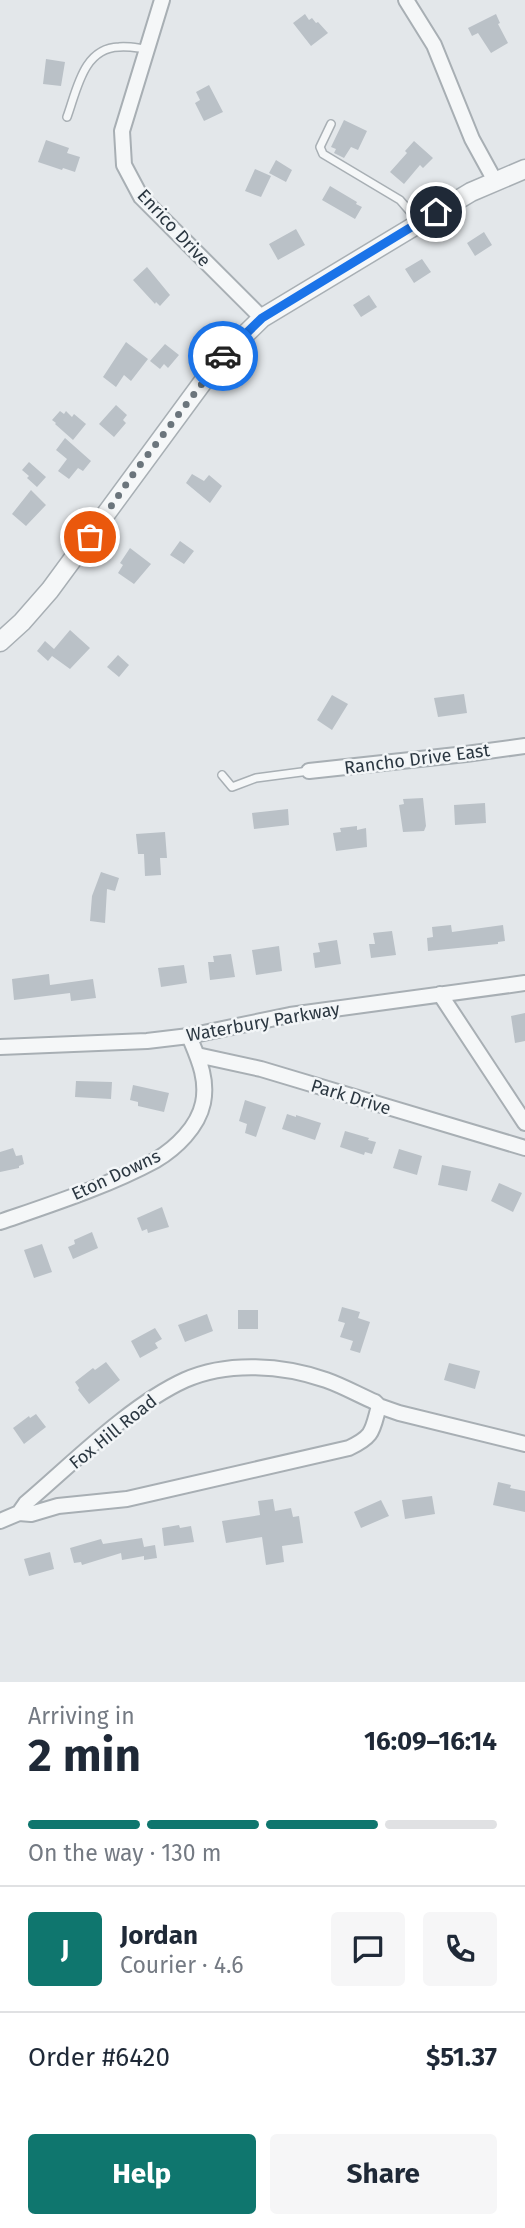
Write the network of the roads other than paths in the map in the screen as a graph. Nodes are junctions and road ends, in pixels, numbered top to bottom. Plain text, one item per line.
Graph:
1 (162, 0) edge
2 (407, 0) edge
3 (147, 49) junction
4 (67, 117) dead end
5 (331, 124) dead end
6 (525, 169) edge
7 (495, 181) junction
8 (419, 223) junction
9 (262, 318) junction
10 (0, 642) edge
11 (525, 746) edge
12 (309, 771) joint
13 (222, 775) dead end
14 (525, 983) edge
15 (440, 994) junction
16 (189, 1036) junction
17 (0, 1047) edge
18 (197, 1055) junction
19 (525, 1123) edge
20 (525, 1148) edge
21 (0, 1222) edge
22 (379, 1406) junction
23 (525, 1444) edge
24 (19, 1513) junction
25 (0, 1521) edge

1 - 3 street, Enrico Drive
2 - 7 street
3 - 4 lane
3 - 9 street, Enrico Drive
5 - 8 lane
6 - 7 street
7 - 8 street
8 - 9 street
9 - 10 street
11 - 12 street, Rancho Drive East
12 - 13 lane
14 - 15 street, Waterbury Parkway
15 - 16 street, Waterbury Parkway
15 - 19 street
16 - 17 street, Waterbury Parkway
16 - 18 street
18 - 20 street, Park Drive
18 - 21 street, Eton Downs
22 - 23 street, Fox Hill Road
22 - 24 street, Fox Hill Road
22 - 24 street, Fox Hill Road
24 - 25 street, Fox Hill Road

